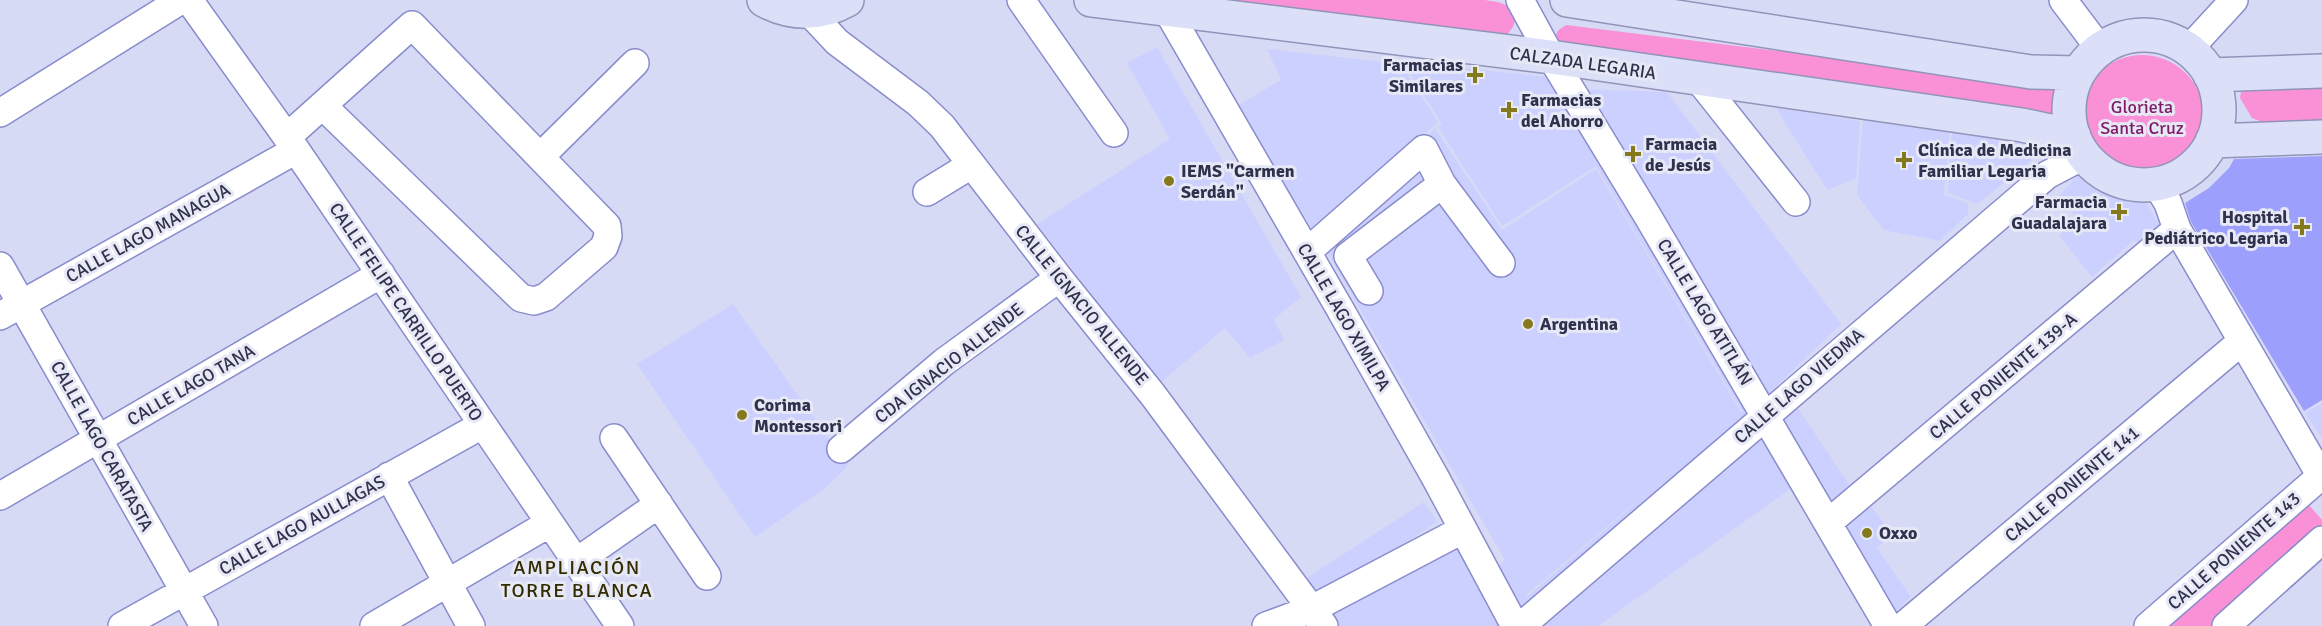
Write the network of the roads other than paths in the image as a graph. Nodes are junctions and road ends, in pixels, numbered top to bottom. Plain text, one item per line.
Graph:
1 (182, 0) edge
2 (189, 0) edge
3 (764, 0) edge
4 (847, 0) edge
5 (1021, 0) edge
6 (1091, 0) edge
7 (1520, 0) edge
8 (1567, 0) edge
9 (2063, 0) edge
10 (2234, 0) edge
11 (1670, 8) edge
12 (1167, 10) junction
13 (809, 12) junction
14 (2100, 49) junction
15 (2188, 50) junction
16 (1551, 57) junction
17 (635, 63) dead end
18 (2322, 71) edge
19 (2078, 73) junction
20 (2210, 75) junction
21 (1700, 80) junction
22 (322, 106) junction
23 (0, 113) edge
24 (1114, 133) dead end
25 (2322, 137) edge
26 (2212, 141) junction
27 (292, 144) junction
28 (2079, 146) junction
29 (540, 157) junction
30 (971, 165) junction
31 (1442, 184) junction
32 (2167, 188) junction
33 (927, 192) dead end
34 (1796, 202) dead end
35 (2177, 229) junction
36 (1307, 252) junction
37 (1501, 263) dead end
38 (0, 266) edge
39 (381, 274) junction
40 (1059, 278) junction
41 (1369, 291) dead end
42 (11, 310) edge
43 (2241, 342) junction
44 (1765, 415) junction
45 (482, 425) junction
46 (614, 438) dead end
47 (98, 440) junction
48 (841, 449) dead end
49 (389, 476) junction
50 (2321, 477) edge
51 (0, 496) edge
52 (659, 504) junction
53 (550, 523) junction
54 (1828, 523) junction
55 (1462, 530) junction
56 (2322, 540) edge
57 (576, 562) junction
58 (707, 576) dead end
59 (448, 584) junction
60 (183, 591) junction
61 (1318, 618) edge
62 (619, 625) edge
63 (122, 626) edge
64 (204, 626) edge
65 (374, 626) edge
66 (471, 626) edge
67 (1266, 626) edge
68 (1515, 626) edge
69 (1521, 626) edge
70 (1888, 626) edge
71 (1902, 626) edge
72 (2148, 626) edge
73 (2226, 626) edge

1 - 23 street
2 - 27 street, CALLE FELIPE CARRILLO PUERTO
3 - 13 main road
4 - 13 main road
5 - 24 street
6 - 12 main road, CALZADA LEGARIA
7 - 16 street, CALLE LAGO ATITLÁN
8 - 11 main road
9 - 14 street
10 - 15 street
11 - 19 main road
12 - 16 main road, CALZADA LEGARIA
12 - 36 street, CALLE LAGO XIMILPA
13 - 30 street, CALLE IGNACIO ALLENDE
14 - 15 main road
14 - 19 main road
15 - 20 main road
16 - 21 main road, CALZADA LEGARIA
16 - 44 street, CALLE LAGO ATITLÁN
17 - 29 street
18 - 20 main road
19 - 28 main road
20 - 26 main road
21 - 28 main road, CALZADA LEGARIA
21 - 34 street
22 - 27 street, CALLE LAGO MANAGUA
22 - 29 street, CALLE LAGO MANAGUA
22 - 29 street
25 - 26 main road
26 - 32 main road
27 - 39 street, CALLE FELIPE CARRILLO PUERTO
27 - 42 street, CALLE LAGO MANAGUA
28 - 32 main road
28 - 44 street, CALLE LAGO VIEDMA
30 - 33 street
30 - 40 street, CALLE IGNACIO ALLENDE
31 - 36 street
31 - 37 street
31 - 41 street
32 - 35 street
35 - 43 street
35 - 54 street, CALLE PONIENTE 139-A
36 - 55 street, CALLE LAGO XIMILPA
38 - 42 street, CALLE LAGO CARATASTA
39 - 45 street, CALLE FELIPE CARRILLO PUERTO
39 - 47 street, CALLE LAGO TANA
40 - 48 street, CDA IGNACIO ALLENDE
40 - 61 street, CALLE IGNACIO ALLENDE
42 - 47 street, CALLE LAGO CARATASTA
43 - 50 street
43 - 71 street, CALLE PONIENTE 141
44 - 54 street, CALLE LAGO ATITLÁN
44 - 69 street, CALLE LAGO VIEDMA
45 - 49 street, CALLE LAGO AULLAGAS
45 - 53 street, CALLE FELIPE CARRILLO PUERTO
46 - 52 street
47 - 51 street, CALLE LAGO TANA
47 - 60 street, CALLE LAGO CARATASTA
49 - 59 street
49 - 60 street, CALLE LAGO AULLAGAS
50 - 72 street, CALLE PONIENTE 143
52 - 57 street
52 - 58 street
53 - 57 street, CALLE FELIPE CARRILLO PUERTO
53 - 59 street
54 - 70 street, CALLE LAGO ATITLÁN
55 - 61 street
55 - 68 street, CALLE LAGO XIMILPA
56 - 73 street
57 - 62 street, CALLE FELIPE CARRILLO PUERTO
59 - 65 street
59 - 66 street
60 - 63 street, CALLE LAGO AULLAGAS
60 - 64 street, CALLE LAGO CARATASTA
61 - 67 street

